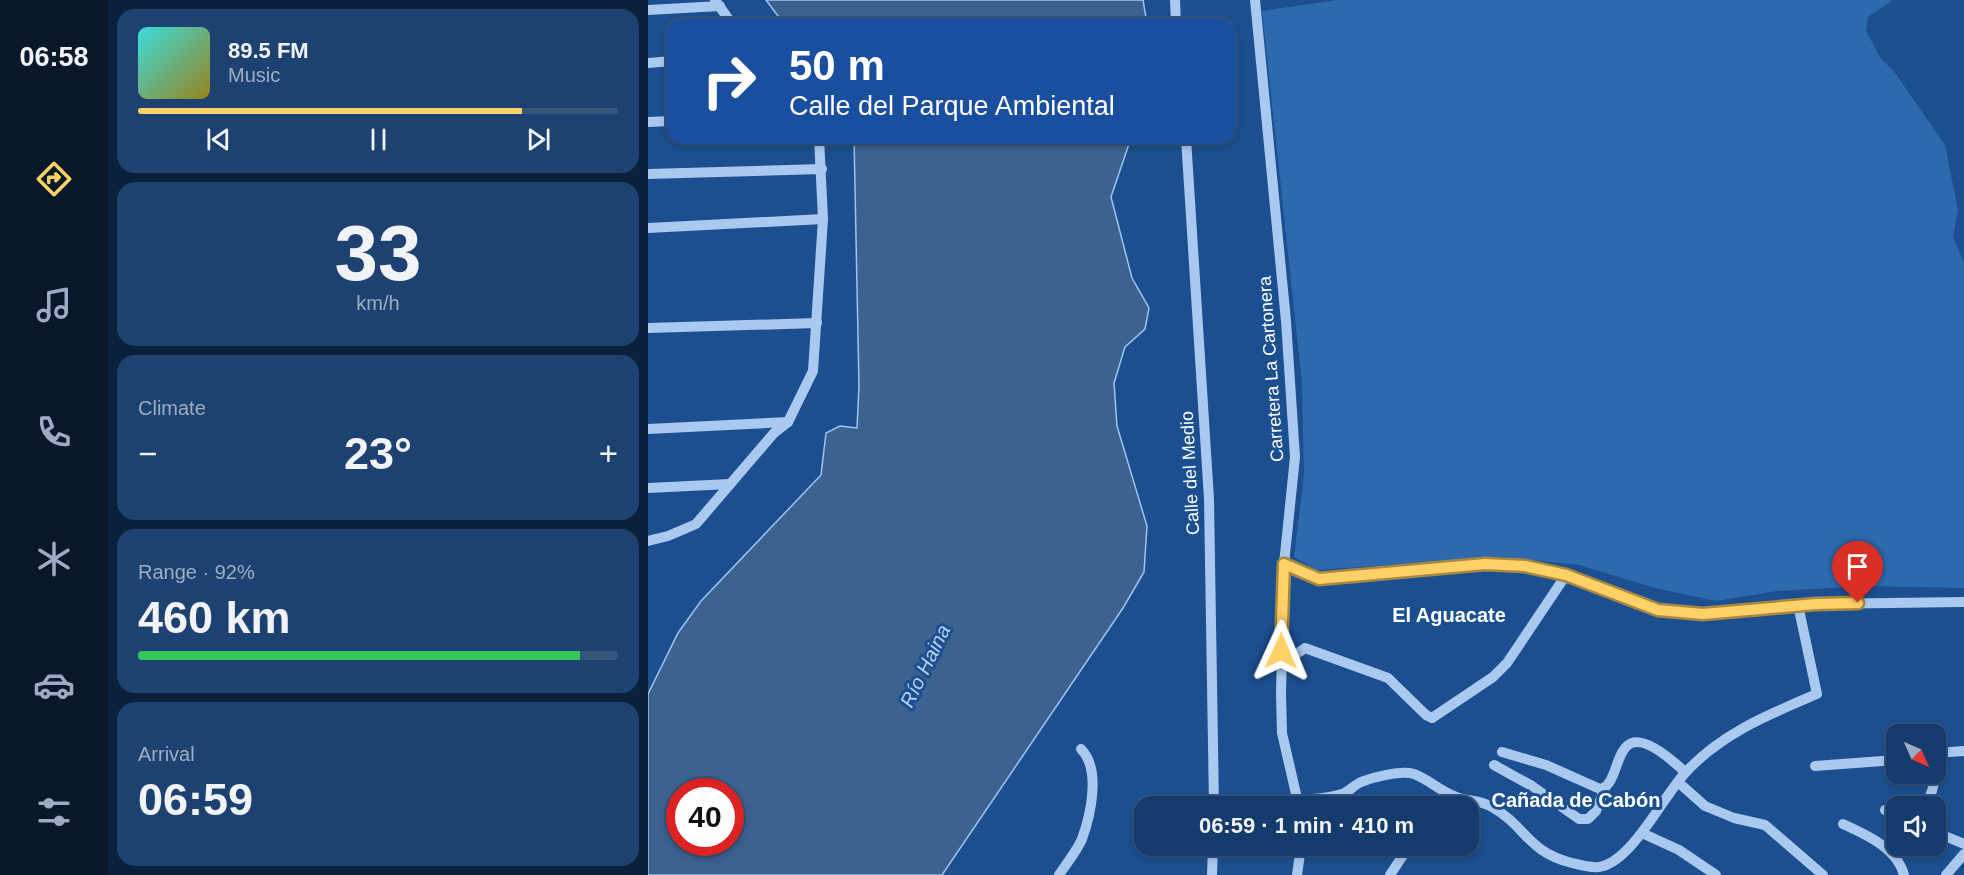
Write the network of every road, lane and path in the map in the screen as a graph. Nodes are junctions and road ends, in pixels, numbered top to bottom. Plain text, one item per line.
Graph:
1 (1175, 0) edge
2 (1255, 0) edge
3 (717, 3) edge
4 (648, 10) edge
5 (728, 18) edge
6 (1176, 18) edge
7 (666, 62) edge
8 (648, 63) edge
9 (666, 121) edge
10 (648, 122) edge
11 (820, 144) edge
12 (1186, 144) edge
13 (822, 170) junction
14 (648, 174) edge
15 (824, 219) junction
16 (648, 228) edge
17 (818, 323) junction
18 (648, 328) edge
19 (788, 422) junction
20 (648, 429) edge
21 (730, 484) junction
22 (648, 488) edge
23 (648, 541) edge
24 (1284, 564) junction
25 (1566, 575) junction
26 (1964, 602) edge
27 (1798, 605) junction
28 (1281, 665) junction
29 (1081, 749) dead end
30 (1964, 751) edge
31 (1502, 752) dead end
32 (1946, 752) edge
33 (1886, 761) edge
34 (1494, 765) dead end
35 (1815, 766) dead end
36 (1685, 772) junction
37 (1678, 782) junction
38 (1605, 788) junction
39 (1214, 796) edge
40 (1296, 796) edge
41 (1334, 796) edge
42 (1453, 796) edge
43 (1479, 800) edge
44 (1843, 824) dead end
45 (1642, 832) junction
46 (1946, 837) edge
47 (1964, 844) edge
48 (1964, 854) edge
49 (1212, 856) edge
50 (1300, 856) edge
51 (1402, 856) edge
52 (1600, 867) junction
53 (1059, 875) edge
54 (1212, 875) edge
55 (1297, 875) edge
56 (1390, 875) edge
57 (1610, 875) edge
58 (1716, 875) edge
59 (1823, 875) edge
60 (1904, 875) edge
61 (1946, 875) edge

1 - 6 street
2 - 24 street, Carretera La Cartonera
3 - 4 street
3 - 5 street
7 - 8 street
9 - 10 street
11 - 13 street
12 - 39 street, Calle del Medio
13 - 14 street
13 - 15 street
15 - 16 street
15 - 17 street
17 - 18 street
17 - 19 street
19 - 20 street
19 - 21 street
21 - 22 street
21 - 23 street
24 - 25 street
24 - 28 street, Carretera La Cartonera
25 - 27 street
25 - 28 street
26 - 27 street
27 - 36 street
28 - 40 street, Carretera La Cartonera
29 - 53 street
30 - 32 street
31 - 38 street
33 - 35 street
34 - 38 street
36 - 37 street
36 - 38 street
37 - 45 street
37 - 59 street
41 - 42 street
43 - 52 street
44 - 60 street
45 - 52 street
45 - 58 street
46 - 47 street
48 - 61 street
49 - 54 street
50 - 55 street
51 - 56 street
52 - 57 street

